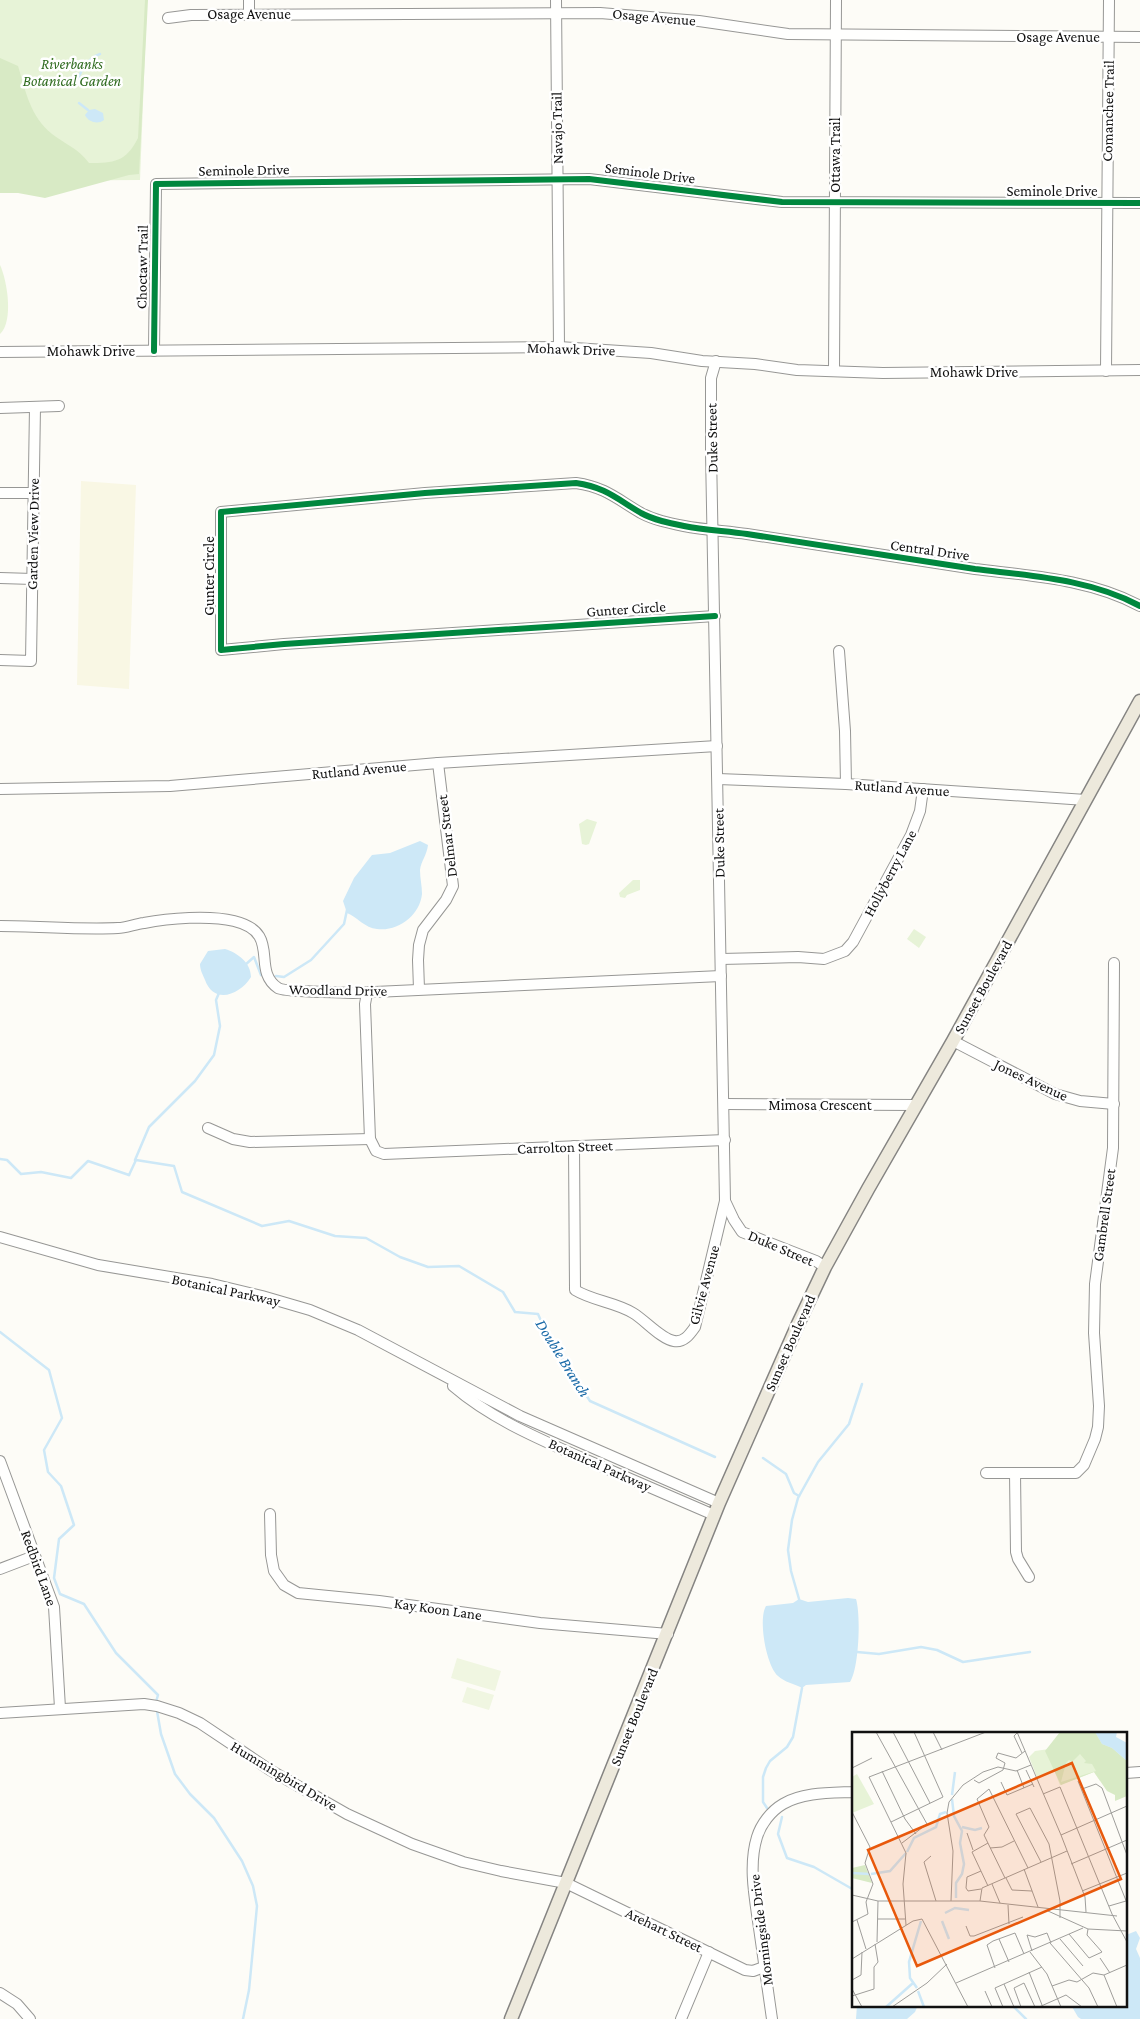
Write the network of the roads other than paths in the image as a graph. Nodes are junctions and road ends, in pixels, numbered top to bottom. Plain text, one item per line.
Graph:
1 (249, 0) edge
2 (556, 0) edge
3 (836, 0) edge
4 (1109, 0) edge
5 (556, 12) junction
6 (249, 14) junction
7 (168, 18) dead end
8 (836, 36) junction
9 (1140, 37) edge
10 (1108, 38) junction
11 (558, 179) junction
12 (156, 184) joint
13 (1107, 203) junction
14 (1140, 203) edge
15 (835, 204) junction
16 (559, 347) junction
17 (154, 351) junction
18 (0, 352) edge
19 (716, 361) junction
20 (1140, 370) edge
21 (834, 371) junction
22 (1106, 371) junction
23 (59, 406) dead end
24 (35, 407) junction
25 (0, 408) edge
26 (0, 493) edge
27 (34, 493) junction
28 (714, 529) junction
29 (0, 578) edge
30 (33, 578) junction
31 (1140, 606) edge
32 (715, 616) junction
33 (839, 651) dead end
34 (0, 660) edge
35 (1140, 701) edge
36 (717, 746) junction
37 (438, 763) junction
38 (718, 779) junction
39 (846, 784) junction
40 (0, 789) edge
41 (923, 789) junction
42 (1086, 800) junction
43 (0, 926) edge
44 (721, 959) junction
45 (1114, 963) dead end
46 (721, 976) junction
47 (419, 990) junction
48 (366, 993) junction
49 (953, 1041) junction
50 (724, 1104) junction
51 (1114, 1104) junction
52 (916, 1105) junction
53 (208, 1128) dead end
54 (370, 1139) junction
55 (725, 1140) junction
56 (574, 1146) junction
57 (726, 1201) junction
58 (0, 1237) edge
59 (825, 1267) junction
60 (440, 1376) junction
61 (0, 1461) edge
62 (986, 1473) dead end
63 (1015, 1473) junction
64 (719, 1503) junction
65 (270, 1514) dead end
66 (714, 1515) junction
67 (34, 1556) junction
68 (0, 1569) edge
69 (1029, 1577) dead end
70 (668, 1634) junction
71 (60, 1708) junction
72 (0, 1714) edge
73 (852, 1792) edge
74 (566, 1882) junction
75 (709, 1952) junction
76 (764, 1967) junction
77 (0, 1993) edge
78 (30, 2019) edge
79 (511, 2019) edge
80 (681, 2019) edge
81 (772, 2019) edge

1 - 6 street
2 - 5 street, Navajo Trail
3 - 8 street, Ottawa Trail
4 - 10 street, Comanchee Trail
5 - 6 street, Osage Avenue
5 - 8 street, Osage Avenue
5 - 11 street, Navajo Trail
6 - 7 street, Osage Avenue
8 - 10 street, Osage Avenue
8 - 15 street, Ottawa Trail
9 - 10 street, Osage Avenue
10 - 13 street, Comanchee Trail
11 - 12 street, Seminole Drive
11 - 15 street, Seminole Drive
11 - 16 street, Navajo Trail
12 - 17 street, Choctaw Trail
13 - 14 street, Seminole Drive
13 - 15 street, Seminole Drive
13 - 22 street, Comanchee Trail
15 - 21 street, Ottawa Trail
16 - 17 street, Mohawk Drive
16 - 19 street, Mohawk Drive
17 - 18 street, Mohawk Drive
19 - 21 street, Mohawk Drive
19 - 28 street, Duke Street
20 - 22 street, Mohawk Drive
21 - 22 street, Mohawk Drive
23 - 24 street
24 - 25 street
24 - 27 street, Garden View Drive
26 - 27 street
27 - 30 street, Garden View Drive
28 - 31 street, Central Drive
28 - 32 street, Duke Street
28 - 32 street, Gunter Circle
29 - 30 street
30 - 34 street, Garden View Drive
32 - 36 street, Duke Street
33 - 39 street
35 - 42 main road, Sunset Boulevard
36 - 37 street, Rutland Avenue
36 - 38 street, Duke Street
37 - 40 street, Rutland Avenue
37 - 47 street, Delmar Street
38 - 39 street, Rutland Avenue
38 - 44 street, Duke Street
39 - 41 street, Rutland Avenue
41 - 42 street, Rutland Avenue
41 - 44 street, Hollyberry Lane
42 - 49 main road, Sunset Boulevard
43 - 48 street, Woodland Drive
44 - 46 street, Duke Street
45 - 51 street, Gambrell Street
46 - 47 street, Woodland Drive
46 - 50 street, Duke Street
47 - 48 street, Woodland Drive
48 - 54 street
49 - 51 street, Jones Avenue
49 - 52 main road, Sunset Boulevard
50 - 52 street, Mimosa Crescent
50 - 55 street, Duke Street
51 - 63 street, Gambrell Street
52 - 59 main road, Sunset Boulevard
53 - 54 street
54 - 56 street, Carrolton Street
55 - 56 street, Carrolton Street
55 - 57 street, Duke Street
56 - 57 street, Gilvie Avenue
57 - 59 street, Duke Street
58 - 60 street, Botanical Parkway
59 - 64 main road, Sunset Boulevard
60 - 64 street, Botanical Parkway
60 - 66 street, Botanical Parkway
61 - 67 street, Redbird Lane
62 - 63 street
63 - 69 street
64 - 66 main road, Sunset Boulevard
65 - 70 street, Kay Koon Lane
66 - 70 main road, Sunset Boulevard
67 - 68 street
67 - 71 street, Redbird Lane
70 - 74 main road, Sunset Boulevard
71 - 72 street, Hummingbird Drive
71 - 74 street, Hummingbird Drive
73 - 76 street, Morningside Drive
74 - 75 street, Arehart Street
74 - 79 main road, Sunset Boulevard
75 - 76 street, Arehart Street
75 - 80 street
76 - 81 street, Morningside Drive
77 - 78 street

